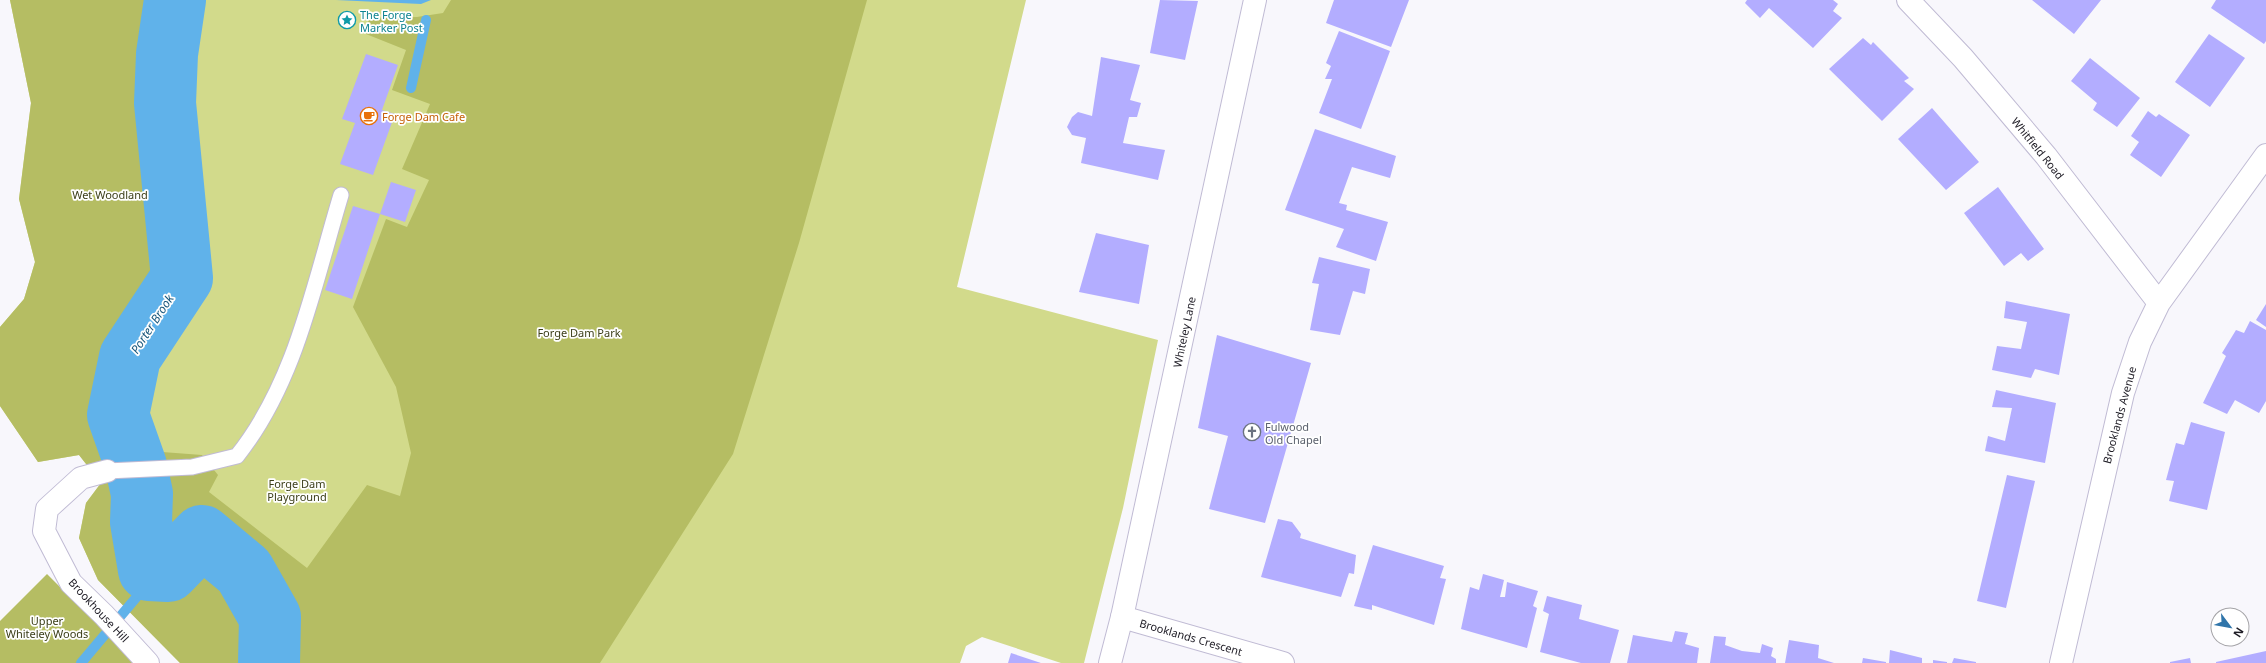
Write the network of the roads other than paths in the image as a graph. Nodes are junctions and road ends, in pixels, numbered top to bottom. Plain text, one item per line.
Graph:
1 (1255, 0) edge
2 (1908, 0) edge
3 (2266, 155) edge
4 (341, 195) dead end
5 (2159, 304) junction
6 (107, 471) joint
7 (1122, 618) junction
8 (148, 663) edge
9 (1110, 663) edge
10 (1283, 663) edge
11 (2061, 663) edge

1 - 7 street, Whiteley Lane
2 - 5 street, Whitfield Road
3 - 5 street, Brooklands Avenue
4 - 6 lane
5 - 11 street, Brooklands Avenue
6 - 8 street, Brookhouse Hill
7 - 9 street, Whiteley Lane
7 - 10 street, Brooklands Crescent

